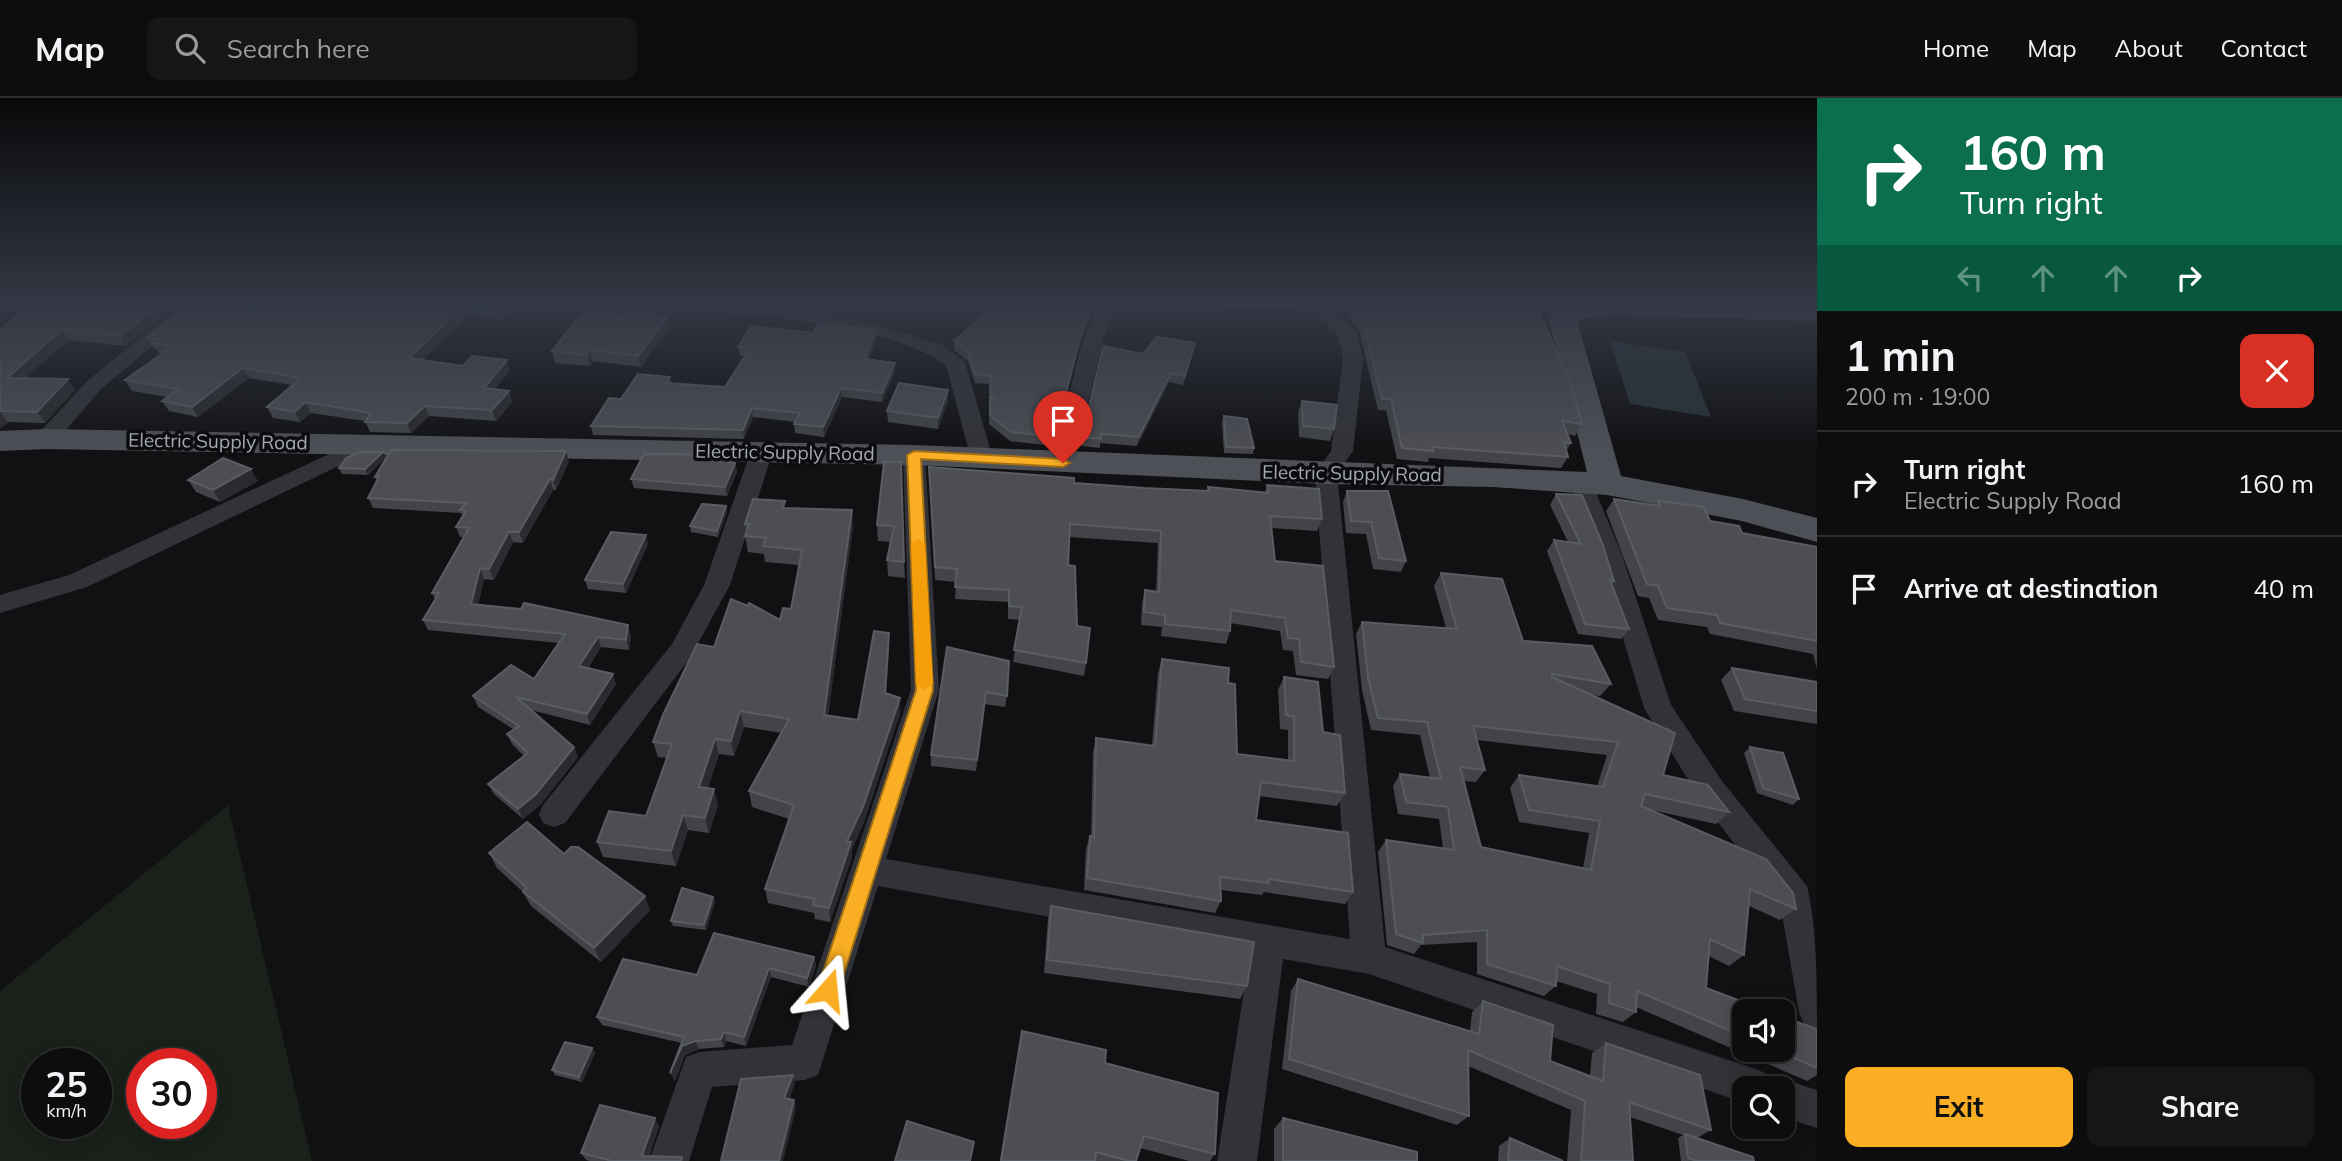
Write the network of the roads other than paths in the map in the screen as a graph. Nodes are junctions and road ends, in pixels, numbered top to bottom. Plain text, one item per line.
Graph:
1 (133, 354) edge
2 (942, 354) edge
3 (1089, 354) edge
4 (1352, 354) edge
5 (1569, 354) edge
6 (46, 439) junction
7 (0, 441) edge
8 (368, 443) junction
9 (762, 452) junction
10 (914, 455) junction
11 (982, 459) junction
12 (1063, 463) junction
13 (1326, 474) junction
14 (1594, 484) junction
15 (1817, 530) edge
16 (0, 604) edge
17 (554, 814) dead end
18 (867, 870) junction
19 (1806, 902) edge
20 (1269, 941) junction
21 (1369, 958) junction
22 (1817, 1012) edge
23 (1732, 1080) edge
24 (1795, 1102) edge
25 (1817, 1109) edge
26 (669, 1161) edge
27 (1237, 1161) edge

1 - 6 street
2 - 11 street
3 - 12 street
4 - 13 street
5 - 14 main road
6 - 7 main road, Electric Supply Road
6 - 8 main road, Electric Supply Road
8 - 9 main road, Electric Supply Road
8 - 16 street
9 - 10 main road, Electric Supply Road
9 - 17 street
10 - 11 main road, Electric Supply Road
10 - 18 street
11 - 12 main road, Electric Supply Road
12 - 13 main road, Electric Supply Road
13 - 14 main road, Electric Supply Road
13 - 21 street
14 - 15 main road, Electric Supply Road
14 - 19 street
18 - 20 street
18 - 26 street
19 - 22 street
20 - 21 street
20 - 27 street
21 - 23 street
24 - 25 street

